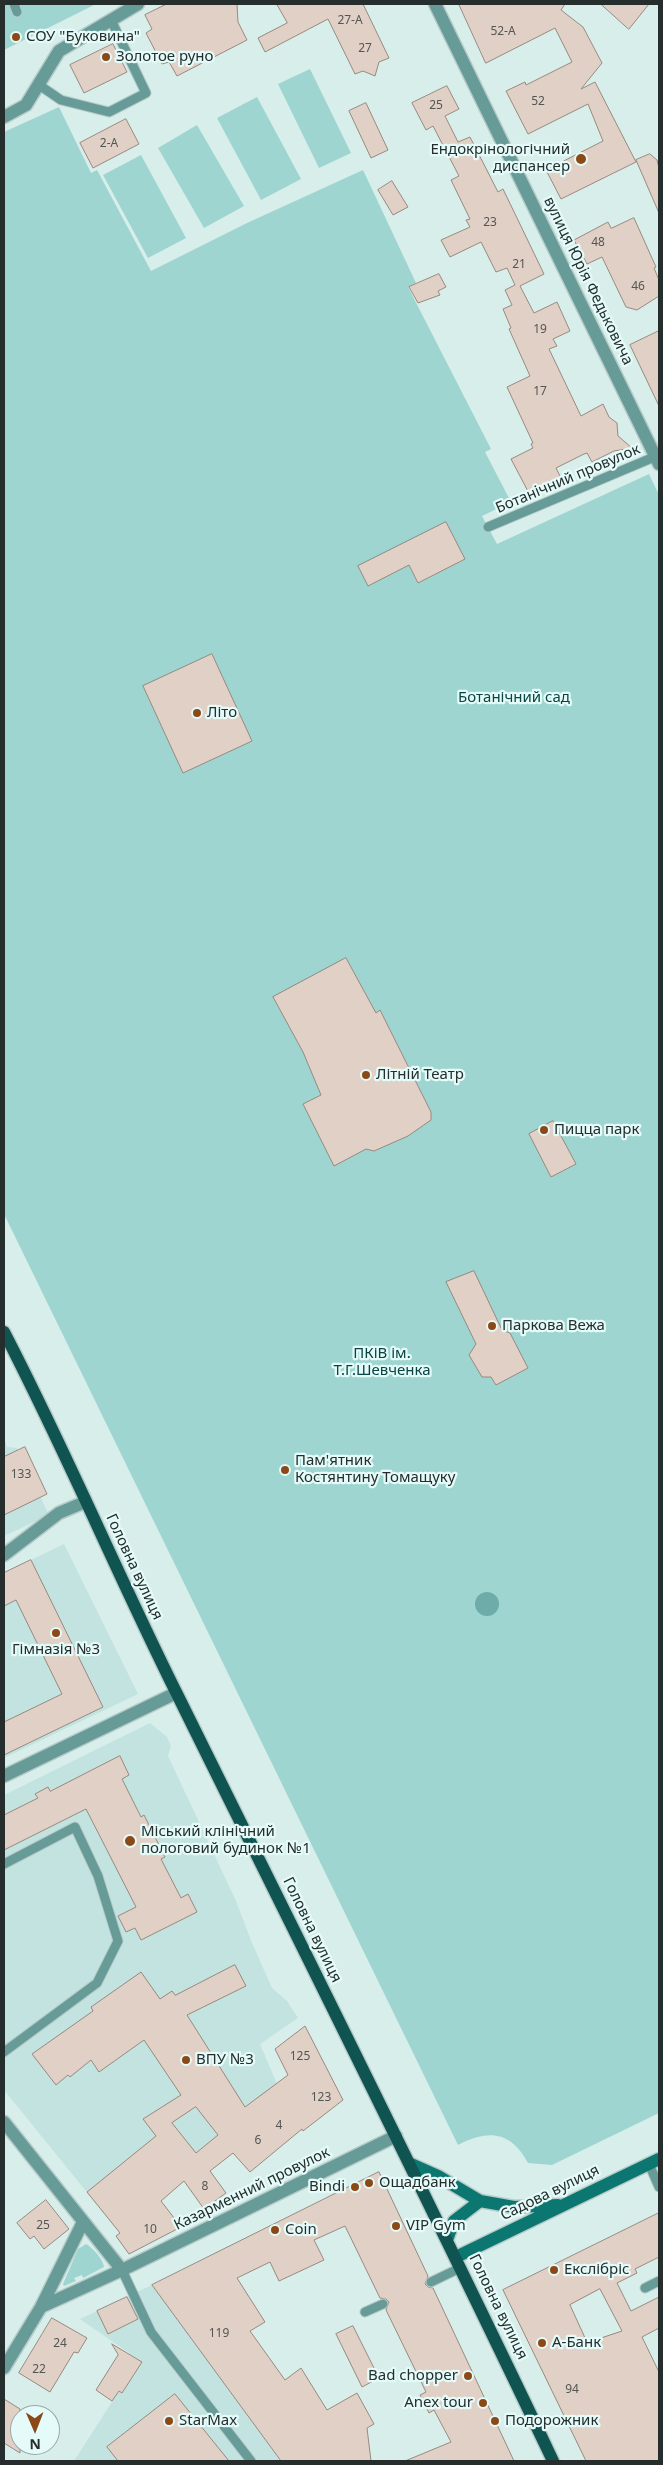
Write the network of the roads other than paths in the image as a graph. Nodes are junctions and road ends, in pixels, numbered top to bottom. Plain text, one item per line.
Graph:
1 (138, 4) edge
2 (435, 4) edge
3 (111, 20) junction
4 (39, 85) junction
5 (4, 117) edge
6 (658, 459) edge
7 (488, 527) dead end
8 (4, 1332) edge
9 (85, 1502) junction
10 (4, 1555) edge
11 (176, 1693) junction
12 (4, 1776) edge
13 (4, 1864) edge
14 (4, 2052) edge
15 (4, 2122) edge
16 (396, 2136) junction
17 (654, 2161) edge
18 (411, 2164) junction
19 (659, 2187) edge
20 (480, 2201) junction
21 (566, 2205) junction
22 (84, 2222) junction
23 (448, 2240) junction
24 (458, 2262) junction
25 (122, 2270) junction
26 (659, 2281) edge
27 (431, 2282) dead end
28 (645, 2288) dead end
29 (383, 2304) dead end
30 (41, 2307) junction
31 (365, 2312) dead end
32 (4, 2368) edge
33 (251, 2461) edge
34 (553, 2461) edge

1 - 3 street
2 - 6 street, вулиця Юрія Федьковича
3 - 4 street
3 - 4 lane
4 - 5 street
6 - 7 lane, Ботанічний провулок
8 - 9 main road, Головна вулиця
9 - 10 street
9 - 11 main road, Головна вулиця
11 - 12 street
11 - 16 main road, Головна вулиця
13 - 14 lane
15 - 22 street
16 - 18 main road, Головна вулиця
16 - 25 street, Казарменний провулок
17 - 19 lane
17 - 21 main road, Садова вулиця
18 - 20 main road
18 - 23 main road, Головна вулиця
20 - 21 main road
20 - 23 main road
21 - 24 main road, Садова вулиця
22 - 25 street
22 - 30 street
23 - 24 main road, Головна вулиця
24 - 27 lane
24 - 34 main road, Головна вулиця
25 - 30 street, Казарменний провулок
25 - 33 lane
26 - 28 lane
29 - 31 lane
30 - 32 street

